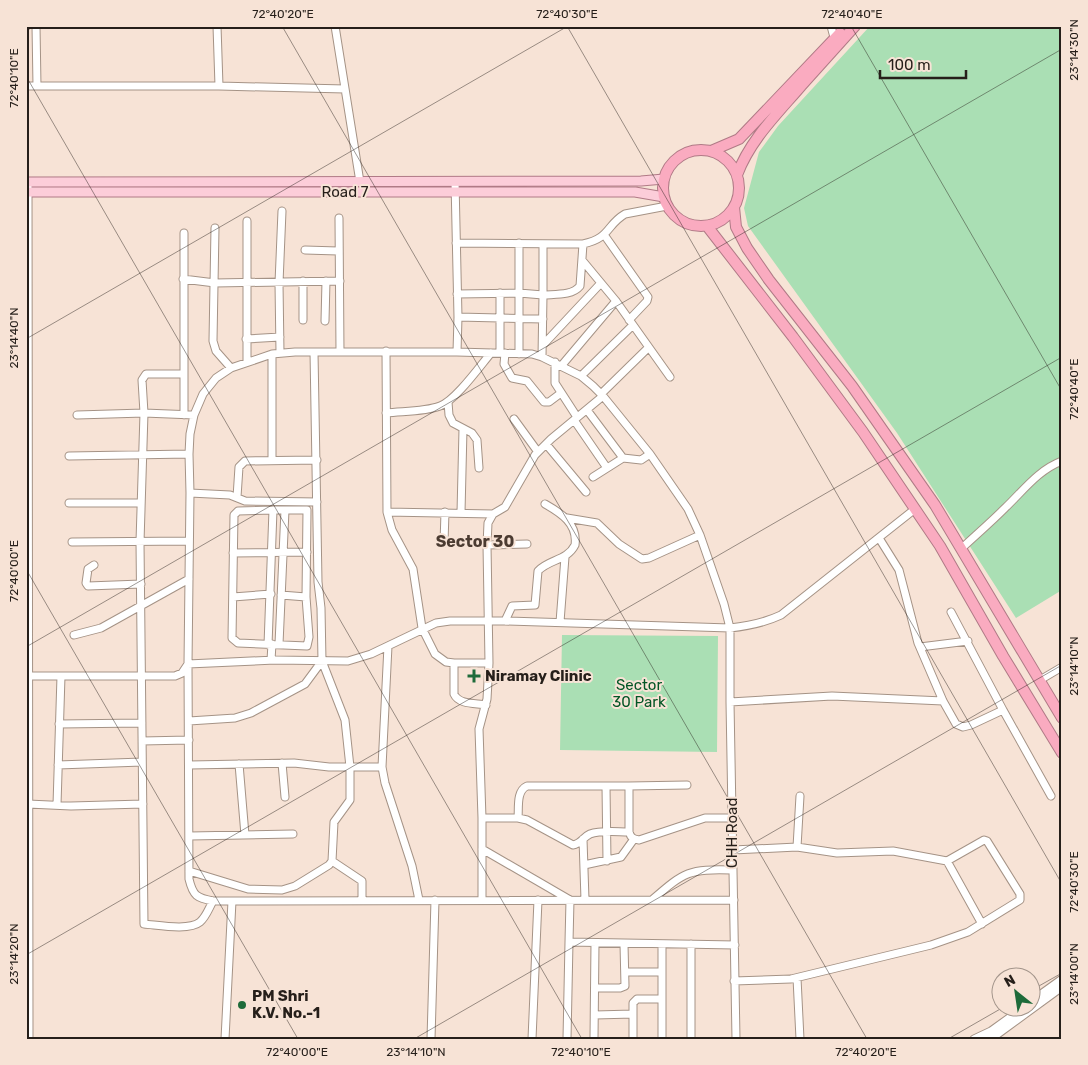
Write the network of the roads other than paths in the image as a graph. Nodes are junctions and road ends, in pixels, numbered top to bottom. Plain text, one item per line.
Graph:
1 (36, 26) edge
2 (217, 26) edge
3 (335, 26) edge
4 (831, 26) edge
5 (855, 26) edge
6 (841, 34) edge
7 (26, 86) edge
8 (36, 86) junction
9 (219, 86) junction
10 (345, 89) junction
11 (711, 151) junction
12 (737, 175) junction
13 (664, 179) junction
14 (455, 181) junction
15 (27, 182) edge
16 (360, 182) junction
17 (27, 192) edge
18 (455, 192) junction
19 (665, 202) junction
20 (734, 207) junction
21 (282, 211) dead end
22 (339, 218) dead end
23 (247, 221) dead end
24 (707, 226) junction
25 (215, 228) dead end
26 (184, 234) dead end
27 (605, 236) junction
28 (456, 243) junction
29 (519, 243) junction
30 (543, 244) junction
31 (583, 244) junction
32 (305, 250) dead end
33 (338, 251) junction
34 (582, 260) junction
35 (183, 279) junction
36 (303, 281) junction
37 (326, 281) junction
38 (340, 281) junction
39 (246, 282) junction
40 (279, 282) junction
41 (216, 283) junction
42 (601, 283) junction
43 (520, 293) junction
44 (457, 294) junction
45 (500, 294) junction
46 (543, 295) junction
47 (616, 301) junction
48 (458, 317) junction
49 (499, 318) junction
50 (520, 318) junction
51 (543, 319) junction
52 (303, 320) dead end
53 (325, 321) dead end
54 (631, 322) junction
55 (280, 337) junction
56 (246, 339) junction
57 (543, 345) junction
58 (648, 348) junction
59 (314, 352) junction
60 (340, 352) junction
61 (386, 352) junction
62 (457, 352) junction
63 (492, 353) junction
64 (502, 353) junction
65 (272, 354) junction
66 (280, 354) junction
67 (520, 354) junction
68 (542, 356) junction
69 (247, 362) junction
70 (559, 363) junction
71 (230, 368) junction
72 (184, 374) junction
73 (581, 376) junction
74 (670, 377) dead end
75 (561, 394) junction
76 (602, 395) junction
77 (448, 402) junction
78 (587, 410) junction
79 (144, 413) junction
80 (386, 413) junction
81 (77, 415) dead end
82 (184, 415) junction
83 (194, 415) junction
84 (514, 419) dead end
85 (576, 419) junction
86 (463, 429) junction
87 (546, 444) junction
88 (538, 452) junction
89 (189, 454) junction
90 (650, 454) junction
91 (142, 455) junction
92 (70, 456) dead end
93 (623, 458) junction
94 (272, 460) junction
95 (317, 460) junction
96 (1062, 461) edge
97 (479, 468) dead end
98 (607, 468) junction
99 (593, 477) dead end
100 (586, 492) dead end
101 (190, 493) junction
102 (237, 497) junction
103 (279, 502) junction
104 (317, 502) junction
105 (69, 503) dead end
106 (141, 503) junction
107 (545, 504) dead end
108 (915, 509) junction
109 (279, 510) junction
110 (386, 512) junction
111 (445, 512) junction
112 (461, 512) junction
113 (493, 514) junction
114 (566, 518) junction
115 (700, 535) junction
116 (879, 538) junction
117 (189, 541) junction
118 (72, 542) dead end
119 (140, 542) junction
120 (444, 543) dead end
121 (527, 544) dead end
122 (487, 545) junction
123 (962, 548) junction
124 (271, 552) junction
125 (283, 552) junction
126 (307, 552) junction
127 (233, 553) junction
128 (565, 557) junction
129 (94, 565) dead end
130 (189, 579) junction
131 (141, 584) junction
132 (270, 594) junction
133 (281, 595) junction
134 (233, 597) junction
135 (306, 597) junction
136 (141, 605) junction
137 (951, 612) dead end
138 (27, 619) edge
139 (488, 620) junction
140 (505, 621) junction
141 (560, 622) junction
142 (422, 628) junction
143 (730, 628) junction
144 (74, 634) dead end
145 (968, 641) junction
146 (273, 644) junction
147 (388, 646) junction
148 (920, 647) junction
149 (271, 660) junction
150 (322, 662) junction
151 (454, 663) junction
152 (489, 663) junction
153 (188, 664) junction
154 (1062, 667) edge
155 (27, 676) edge
156 (60, 676) junction
157 (142, 676) junction
158 (1040, 680) junction
159 (943, 701) junction
160 (730, 702) junction
161 (486, 705) junction
162 (1003, 710) junction
163 (1062, 718) edge
164 (189, 721) junction
165 (142, 723) junction
166 (59, 724) junction
167 (189, 740) junction
168 (142, 741) junction
169 (1062, 753) edge
170 (142, 762) junction
171 (58, 764) junction
172 (238, 764) junction
173 (282, 764) junction
174 (190, 765) junction
175 (350, 767) junction
176 (382, 767) junction
177 (687, 785) dead end
178 (606, 786) junction
179 (629, 786) junction
180 (800, 796) dead end
181 (1050, 796) dead end
182 (285, 797) dead end
183 (28, 804) junction
184 (143, 804) junction
185 (57, 805) junction
186 (482, 818) junction
187 (518, 818) junction
188 (733, 818) junction
189 (629, 832) junction
190 (607, 833) junction
191 (293, 834) dead end
192 (245, 835) junction
193 (190, 836) junction
194 (584, 840) junction
195 (634, 840) junction
196 (797, 847) junction
197 (482, 849) junction
198 (733, 850) junction
199 (332, 861) junction
200 (607, 861) junction
201 (946, 861) junction
202 (584, 865) junction
203 (732, 870) junction
204 (189, 871) junction
205 (419, 900) junction
206 (435, 900) junction
207 (482, 900) junction
208 (538, 900) junction
209 (570, 900) junction
210 (585, 900) junction
211 (652, 900) junction
212 (734, 900) junction
213 (213, 901) junction
214 (232, 901) junction
215 (362, 901) junction
216 (982, 924) junction
217 (569, 942) junction
218 (595, 943) junction
219 (624, 944) junction
220 (662, 944) junction
221 (691, 944) junction
222 (735, 945) junction
223 (624, 972) junction
224 (662, 972) junction
225 (797, 978) junction
226 (1062, 979) edge
227 (734, 981) junction
228 (1062, 987) edge
229 (596, 988) junction
230 (1040, 995) edge
231 (662, 999) junction
232 (633, 1014) junction
233 (595, 1015) junction
234 (1010, 1018) edge
235 (29, 1039) edge
236 (225, 1039) edge
237 (431, 1039) edge
238 (532, 1039) edge
239 (567, 1039) edge
240 (594, 1039) edge
241 (633, 1039) edge
242 (662, 1039) edge
243 (691, 1039) edge
244 (736, 1039) edge
245 (800, 1039) edge
246 (974, 1039) edge
247 (986, 1039) edge

1 - 8 street
2 - 9 street
3 - 10 street
4 - 6 street
5 - 6 highway
6 - 11 highway
6 - 12 highway
7 - 8 street
8 - 9 street
9 - 10 street
10 - 16 street
11 - 12 highway
11 - 13 highway
12 - 20 highway
13 - 14 main road, Road 7
13 - 19 highway
14 - 16 main road, Road 7
14 - 18 street
15 - 16 main road, Road 7
15 - 17 street
17 - 18 main road, Road 7
17 - 138 street
18 - 19 main road, Road 7
18 - 28 street
19 - 24 highway
19 - 27 street
20 - 24 highway
20 - 123 highway
21 - 40 street
22 - 33 street
23 - 39 street
24 - 108 highway
25 - 41 street
26 - 35 street
27 - 31 street
27 - 54 street
28 - 29 street
28 - 44 street
29 - 30 street
29 - 43 street
30 - 31 street
30 - 46 street
31 - 34 street
32 - 33 street
33 - 38 street
34 - 42 street
34 - 46 street
35 - 41 street
35 - 72 street
36 - 37 street
36 - 40 street
36 - 52 street
37 - 38 street
37 - 53 street
38 - 60 street
39 - 40 street
39 - 41 street
39 - 56 street
40 - 55 street
41 - 71 street
42 - 47 street
42 - 57 street
43 - 45 street
43 - 46 street
43 - 50 street
44 - 45 street
44 - 48 street
45 - 49 street
46 - 51 street
47 - 54 street
47 - 70 street
48 - 49 street
48 - 62 street
49 - 50 street
49 - 64 street
50 - 51 street
50 - 67 street
51 - 57 street
54 - 58 street
54 - 73 street
55 - 56 street
55 - 66 street
56 - 69 street
57 - 68 street
58 - 74 street
58 - 76 street
59 - 60 street, CHH Road
59 - 66 street, CHH Road
59 - 95 street
60 - 61 street, CHH Road
61 - 62 street, CHH Road
61 - 80 street
62 - 63 street, CHH Road
63 - 64 street, CHH Road
63 - 77 street
64 - 67 street, CHH Road
64 - 75 street
65 - 66 street, CHH Road
65 - 69 street, CHH Road
65 - 94 street
67 - 68 street, CHH Road
68 - 70 street, CHH Road
69 - 71 street, CHH Road
70 - 73 street, CHH Road
70 - 75 street
71 - 83 street
72 - 79 street
72 - 82 street
73 - 76 street, CHH Road
75 - 85 street
76 - 78 street
76 - 90 street, CHH Road
77 - 80 street
77 - 86 street
78 - 85 street
78 - 93 street
79 - 81 street
79 - 82 street
79 - 91 street
80 - 110 street
82 - 83 street
83 - 89 street
84 - 88 street
85 - 87 street
85 - 98 street
86 - 97 street
86 - 112 street
87 - 88 street
87 - 100 street
88 - 113 street
89 - 91 street
89 - 101 street
90 - 93 street
90 - 115 street, CHH Road
91 - 92 street
91 - 106 street
93 - 98 street
94 - 95 street
94 - 102 street
95 - 104 street
96 - 123 street
98 - 99 street
101 - 102 street
101 - 117 street
102 - 103 street
103 - 104 street
103 - 109 street
104 - 150 street
105 - 106 street
106 - 119 street
107 - 114 street
108 - 116 street
108 - 169 highway
109 - 124 street
109 - 125 street
109 - 126 street
109 - 127 street
110 - 111 street
110 - 142 street
111 - 112 street
111 - 120 street
112 - 113 street
113 - 122 street
114 - 115 street
114 - 128 street
115 - 143 street, CHH Road
116 - 143 street
116 - 148 street
117 - 119 street
117 - 130 street
118 - 119 street
119 - 131 street
121 - 122 street
122 - 139 street
123 - 158 highway
124 - 125 street
124 - 127 street
124 - 132 street
125 - 126 street
125 - 133 street
126 - 135 street
127 - 134 street
128 - 140 street
128 - 141 street
129 - 131 street
130 - 136 street
130 - 153 street
131 - 136 street
132 - 134 street
132 - 146 street
133 - 135 street
133 - 146 street
134 - 146 street
135 - 146 street
136 - 144 street
136 - 157 street
137 - 145 street
138 - 155 street
139 - 140 street
139 - 142 street
139 - 152 street
140 - 141 street
141 - 143 street
142 - 147 street
142 - 151 street
143 - 160 street, CHH Road
145 - 148 street
145 - 162 street
146 - 149 street
147 - 150 street
147 - 176 street
148 - 159 street
149 - 150 street
149 - 153 street
150 - 164 street
150 - 175 street
151 - 152 street
151 - 161 street
152 - 161 street
153 - 157 street
153 - 164 street
154 - 158 street
155 - 156 street
155 - 183 street
156 - 157 street
156 - 166 street
157 - 165 street
158 - 163 highway
159 - 160 street
159 - 162 street
160 - 188 street, CHH Road
161 - 186 street
162 - 181 street
164 - 167 street
165 - 166 street
165 - 168 street
166 - 171 street
167 - 168 street
167 - 174 street
168 - 170 street
170 - 171 street
170 - 184 street
171 - 185 street
172 - 173 street
172 - 174 street
172 - 192 street
173 - 175 street
173 - 182 street
174 - 193 street
175 - 176 street
175 - 199 street
176 - 205 street
177 - 179 street
178 - 179 street
178 - 187 street
178 - 190 street
179 - 189 street
180 - 196 street
183 - 185 street
183 - 235 street
184 - 185 street
184 - 213 street
186 - 187 street
186 - 197 street
187 - 194 street
188 - 195 street
188 - 198 street, CHH Road
189 - 190 street
189 - 195 street
190 - 194 street
190 - 200 street
191 - 192 street
192 - 193 street
193 - 204 street
194 - 202 street
195 - 200 street
196 - 198 street
196 - 201 street
197 - 207 street
197 - 209 street
198 - 203 street, CHH Road
199 - 204 street
199 - 215 street
200 - 202 street
201 - 216 street
201 - 216 street
202 - 210 street
203 - 211 street
203 - 212 street, CHH Road
204 - 213 street
205 - 206 street
205 - 215 street
206 - 207 street
206 - 237 street
207 - 208 street
208 - 209 street
208 - 238 street
209 - 210 street
209 - 217 street
210 - 211 street
211 - 212 street
212 - 222 street, CHH Road
213 - 214 street
214 - 215 street
214 - 236 street
216 - 225 street
217 - 218 street
217 - 239 street
218 - 219 street
218 - 229 street
219 - 220 street
219 - 223 street
220 - 221 street
220 - 224 street
221 - 222 street
221 - 243 street
222 - 227 street, CHH Road
223 - 224 street
223 - 229 street
224 - 231 street
225 - 227 street
225 - 245 street
226 - 230 street
227 - 244 street, CHH Road
228 - 247 street
229 - 233 street
231 - 232 street
231 - 242 street
232 - 233 street
232 - 241 street
233 - 240 street
234 - 246 street

